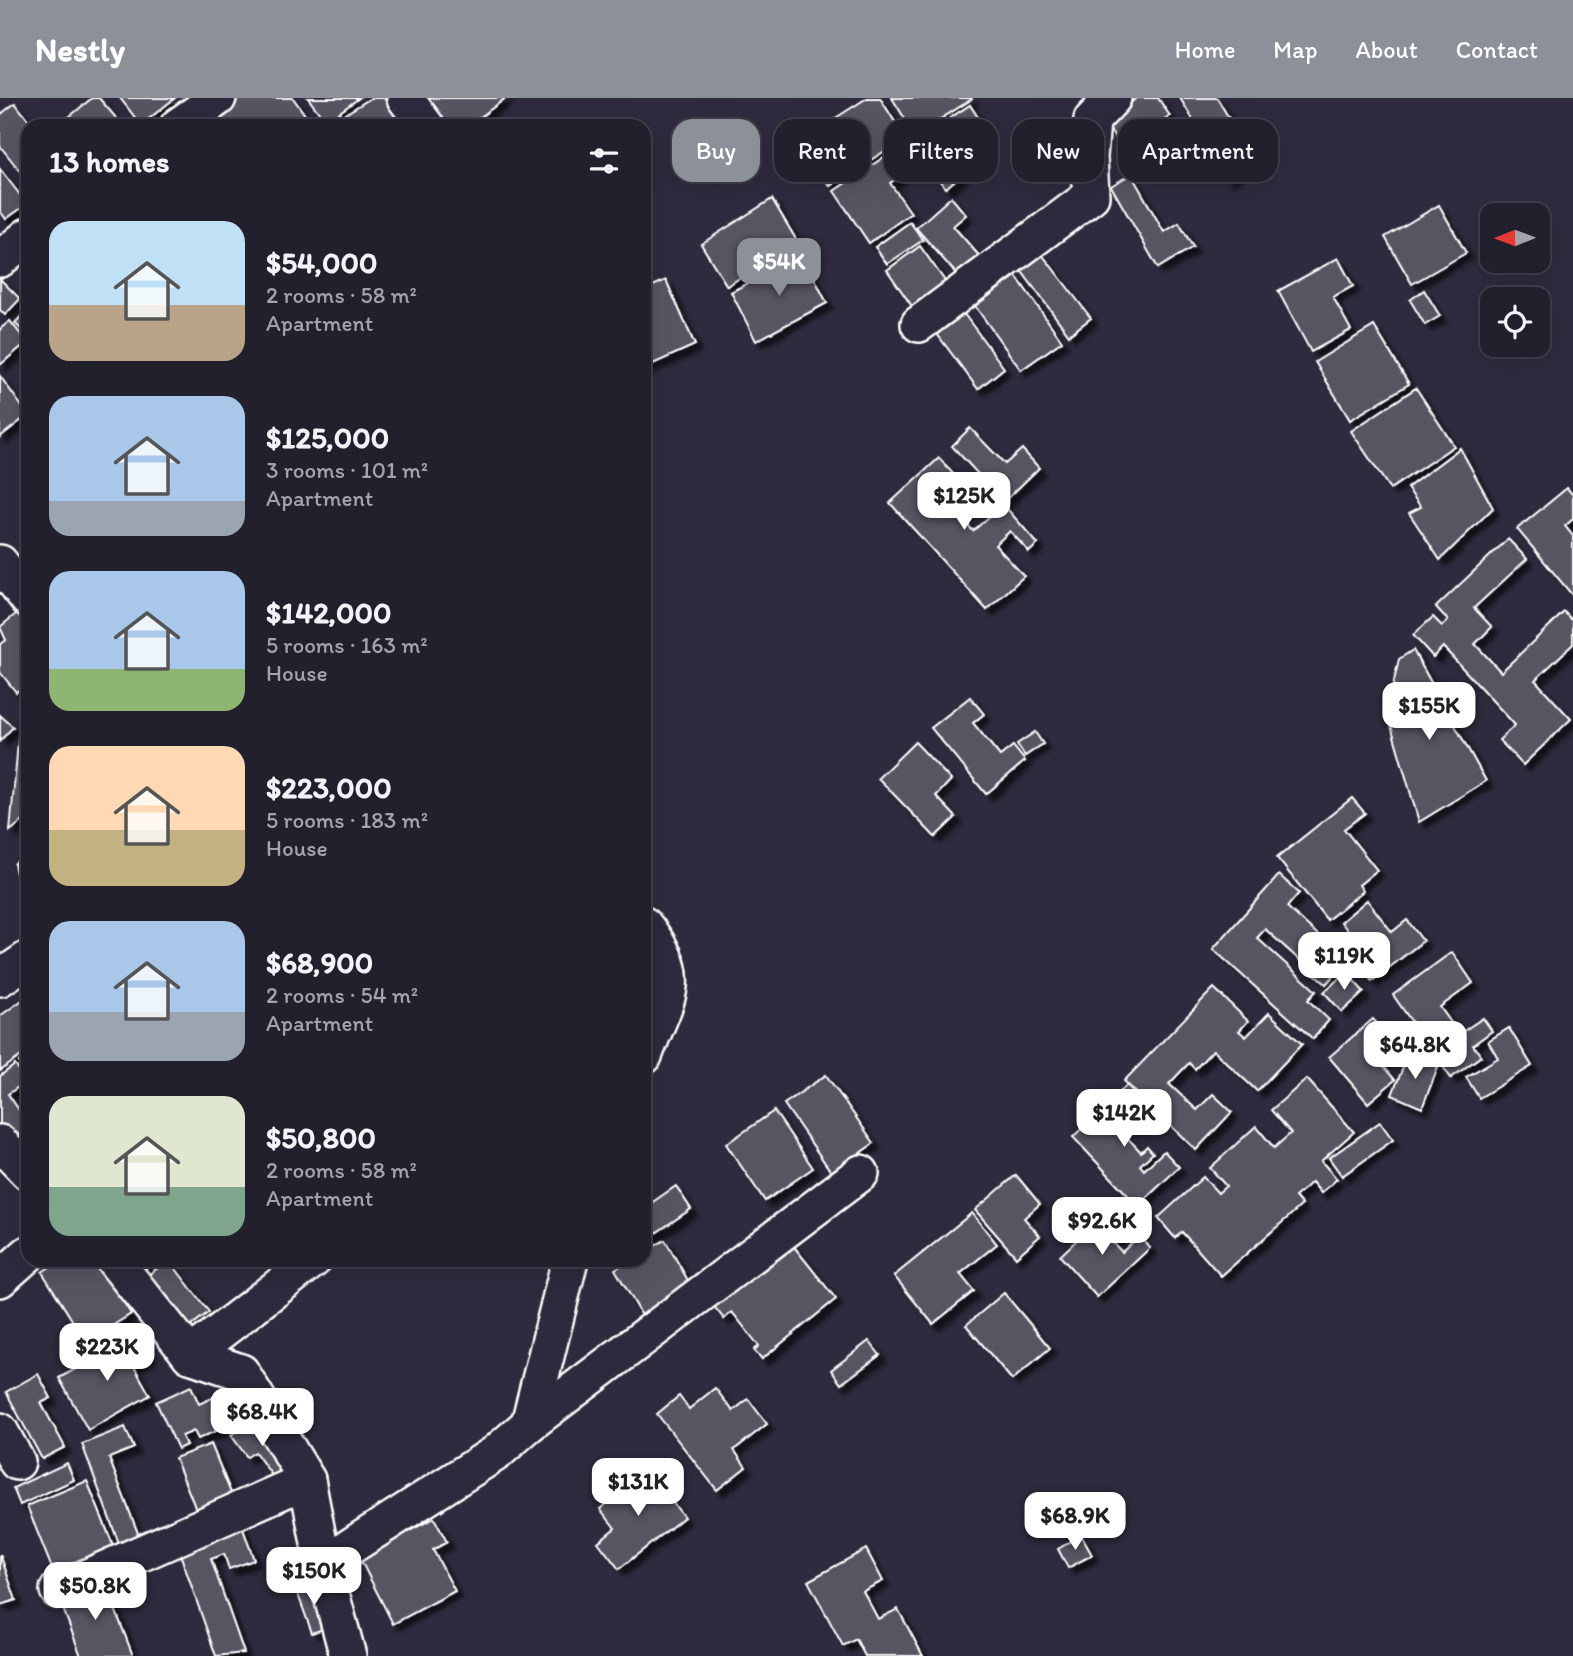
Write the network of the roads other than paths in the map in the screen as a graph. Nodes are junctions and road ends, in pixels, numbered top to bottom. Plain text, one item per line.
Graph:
1 (218, 98) edge
2 (405, 98) edge
3 (1113, 98) edge
4 (188, 119) edge
5 (421, 119) edge
6 (21, 242) edge
7 (0, 259) edge
8 (919, 324) dead end
9 (10, 559) edge
10 (21, 583) edge
11 (651, 936) edge
12 (21, 964) edge
13 (0, 978) edge
14 (671, 983) junction
15 (651, 999) edge
16 (651, 1037) edge
17 (0, 1143) edge
18 (21, 1165) edge
19 (861, 1173) dead end
20 (21, 1260) edge
21 (120, 1267) edge
22 (304, 1267) edge
23 (568, 1267) edge
24 (0, 1279) edge
25 (190, 1355) junction
26 (529, 1424) junction
27 (0, 1431) edge
28 (17, 1462) dead end
29 (306, 1480) junction
30 (323, 1564) junction
31 (58, 1590) dead end
32 (348, 1656) edge

1 - 4 street
2 - 5 street
3 - 8 street
6 - 7 street
9 - 10 street
11 - 14 street
12 - 13 street
14 - 15 street
14 - 16 street
17 - 18 street
19 - 26 street
20 - 24 street
21 - 25 street
22 - 25 street
23 - 26 street
25 - 29 street
26 - 30 street
27 - 28 street
29 - 30 street
29 - 31 street
30 - 32 street

